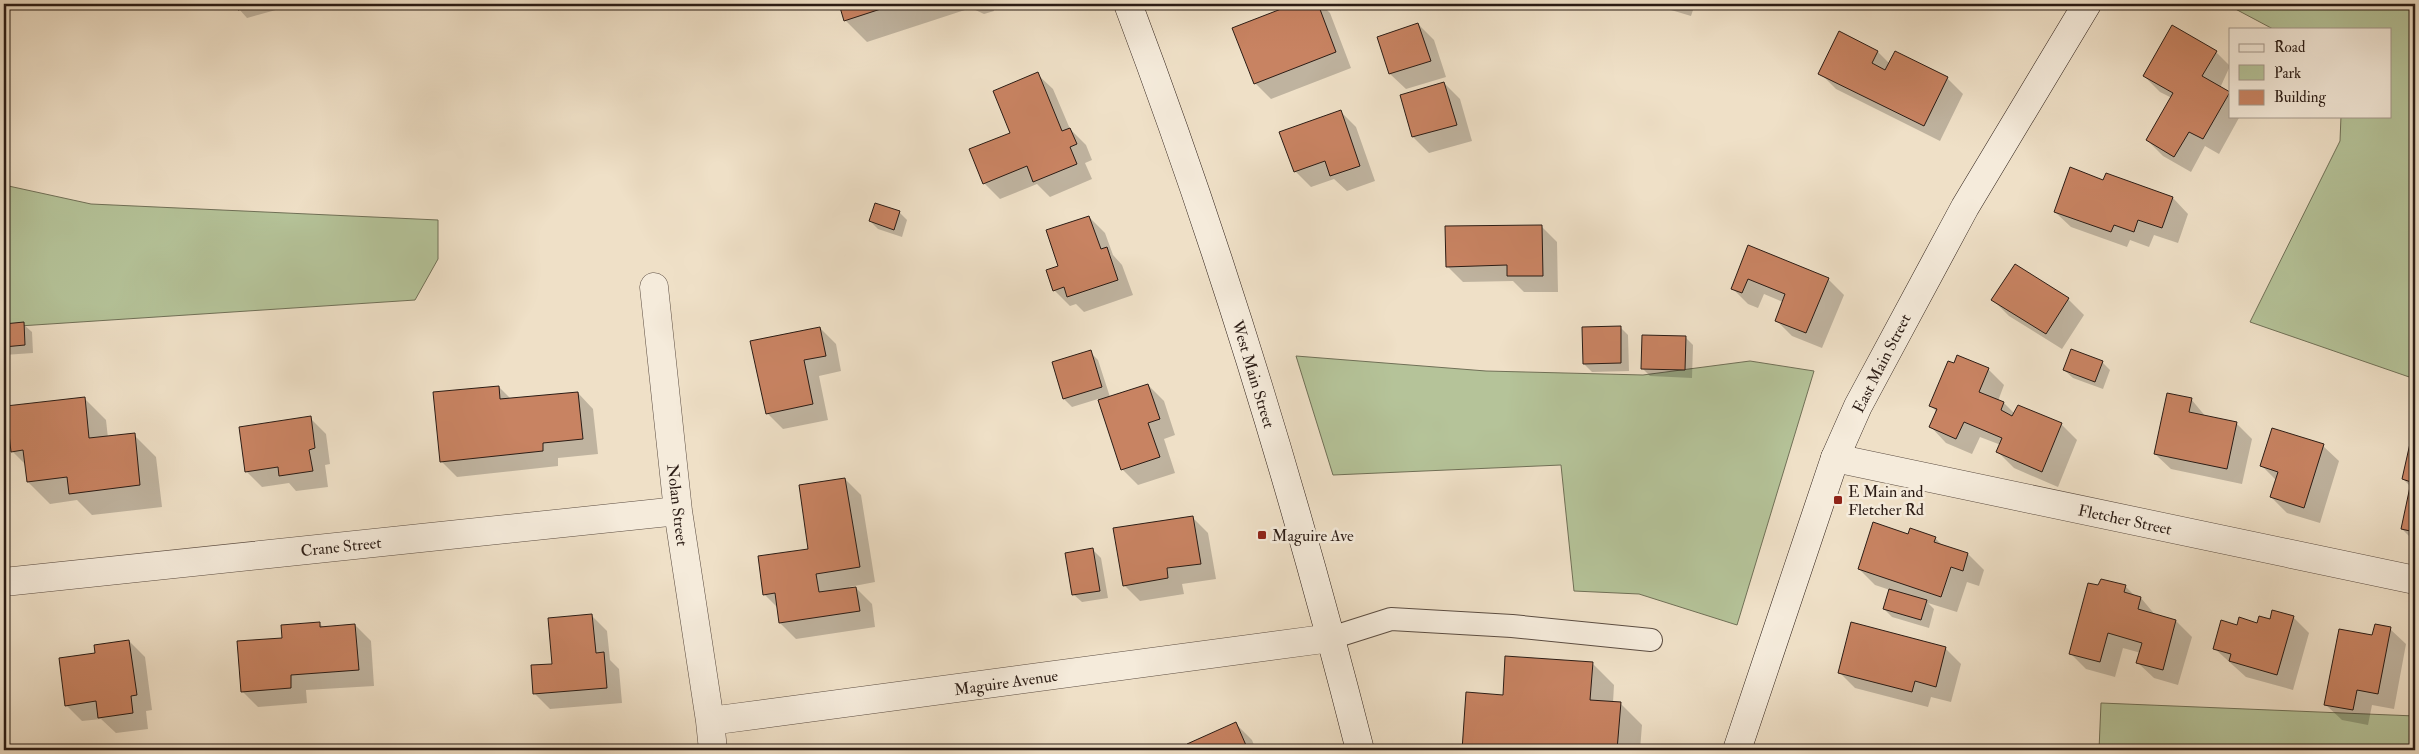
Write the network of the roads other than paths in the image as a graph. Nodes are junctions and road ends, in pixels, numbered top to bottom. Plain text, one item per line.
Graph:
1 (1128, 4) edge
2 (2087, 4) edge
3 (654, 287) dead end
4 (1834, 458) junction
5 (678, 511) junction
6 (2415, 580) edge
7 (4, 582) edge
8 (1331, 638) junction
9 (1651, 640) dead end
10 (710, 721) junction
11 (713, 750) edge
12 (1360, 750) edge
13 (1737, 750) edge

1 - 8 street, West Main Street
2 - 4 street, East Main Street
3 - 5 street, Nolan Street
4 - 6 street, Fletcher Street
4 - 13 street, East Main Street
5 - 7 street, Crane Street
5 - 10 street, Nolan Street
8 - 9 lane
8 - 10 street, Maguire Avenue
8 - 12 street, West Main Street
10 - 11 street

